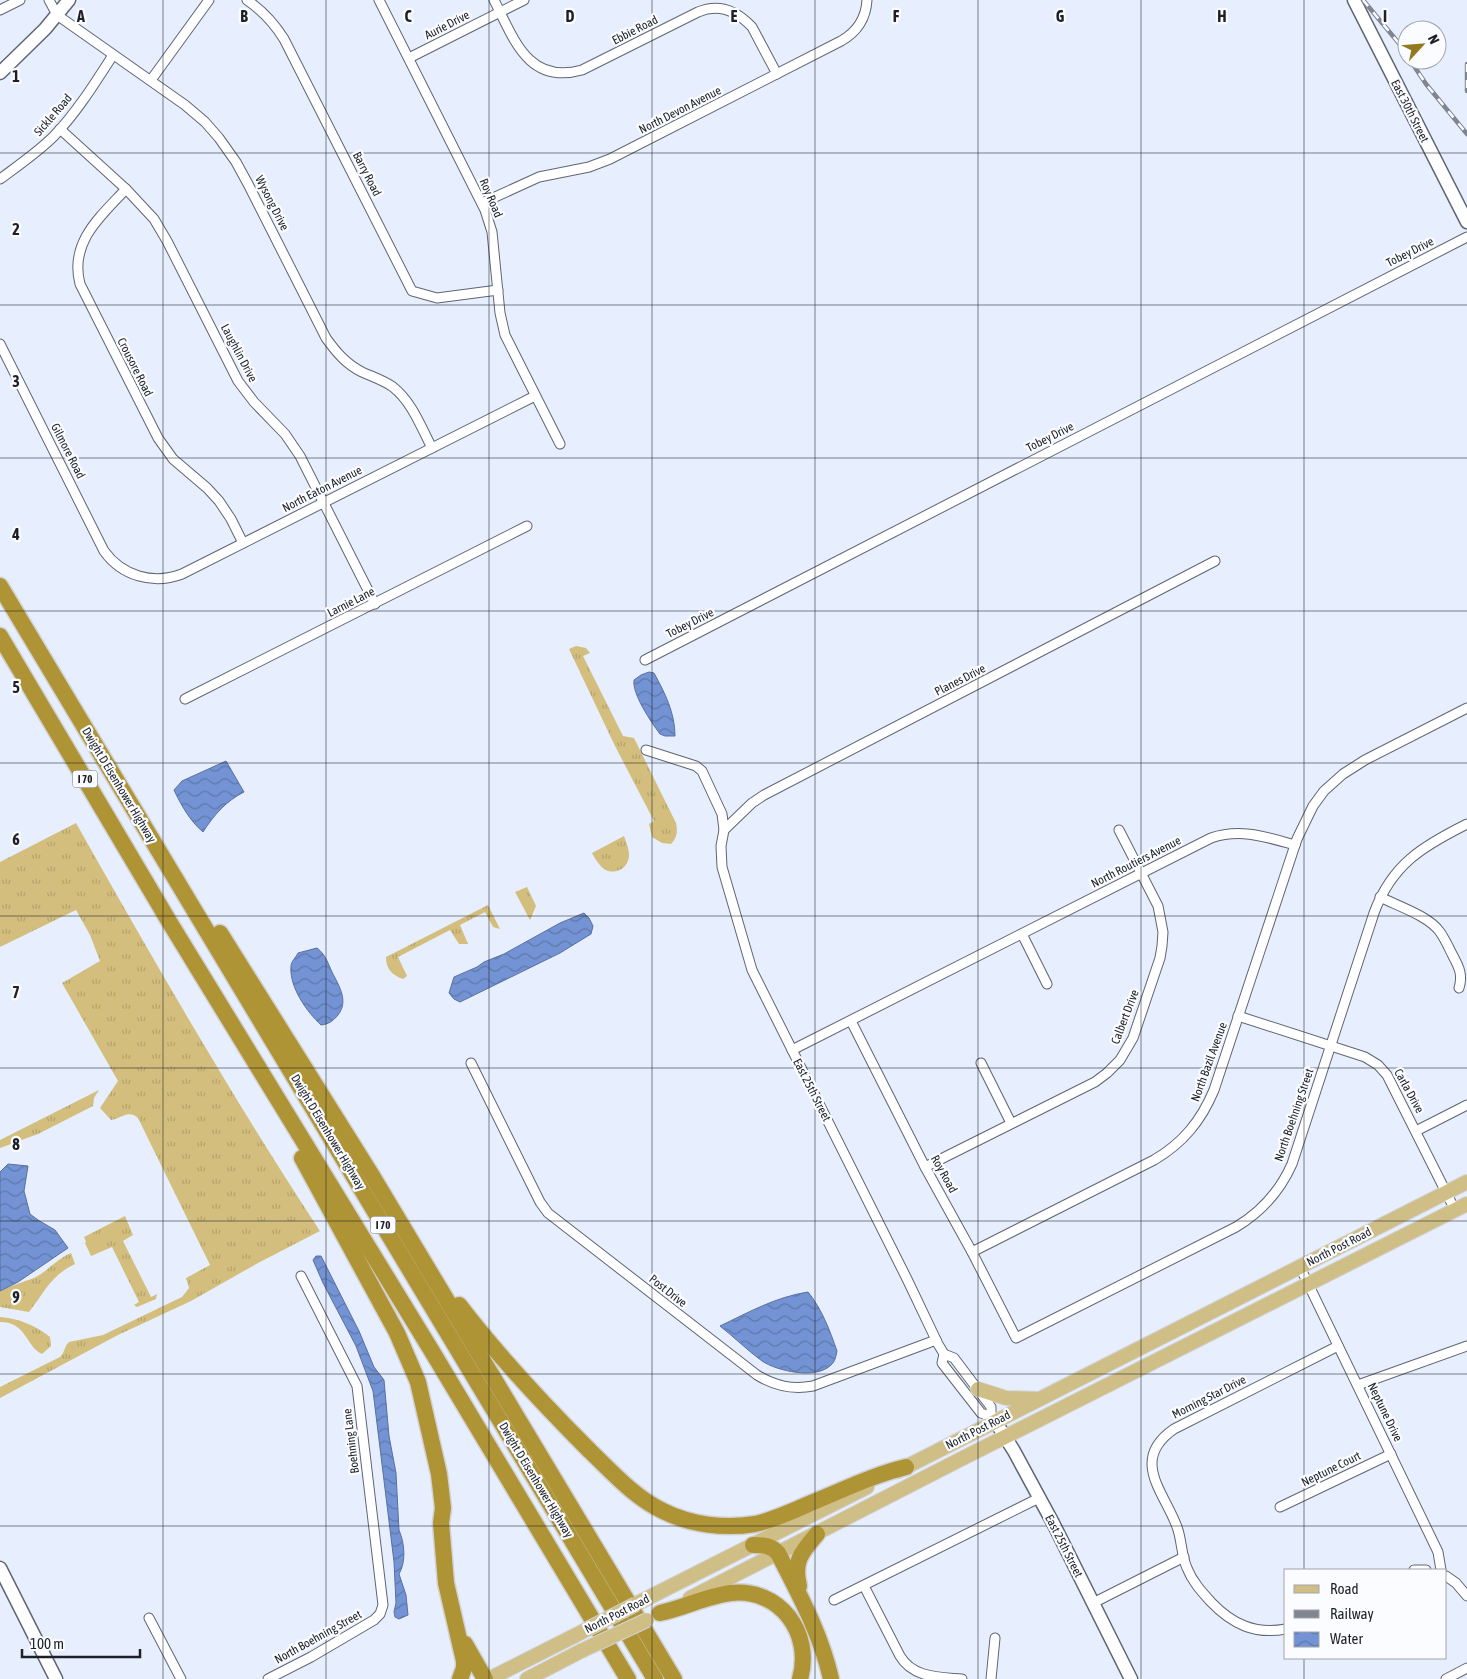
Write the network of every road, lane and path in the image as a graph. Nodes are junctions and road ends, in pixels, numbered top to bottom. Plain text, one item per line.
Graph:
1 (20, 0) edge
2 (49, 0) edge
3 (69, 0) edge
4 (209, 0) edge
5 (247, 0) edge
6 (379, 0) edge
7 (494, 0) edge
8 (524, 0) edge
9 (1354, 0) edge
10 (867, 2) edge
11 (0, 10) edge
12 (500, 12) junction
13 (57, 15) junction
14 (113, 55) junction
15 (409, 58) junction
16 (0, 73) edge
17 (777, 74) junction
18 (151, 80) junction
19 (60, 129) junction
20 (0, 179) edge
21 (126, 189) junction
22 (482, 203) junction
23 (1467, 222) edge
24 (1467, 237) edge
25 (498, 290) junction
26 (0, 344) edge
27 (535, 396) junction
28 (560, 444) dead end
29 (432, 448) junction
30 (323, 503) junction
31 (527, 526) dead end
32 (243, 543) junction
33 (1215, 561) dead end
34 (117, 565) joint
35 (0, 586) edge
36 (375, 604) junction
37 (0, 636) edge
38 (645, 660) dead end
39 (185, 699) dead end
40 (1467, 708) edge
41 (646, 750) dead end
42 (112, 772) junction
43 (1467, 824) edge
44 (724, 830) junction
45 (1119, 830) dead end
46 (1295, 845) junction
47 (1142, 873) junction
48 (1380, 897) junction
49 (170, 922) junction
50 (1022, 934) junction
51 (1047, 984) dead end
52 (1459, 988) dead end
53 (1238, 1016) junction
54 (851, 1021) junction
55 (1330, 1046) junction
56 (792, 1050) junction
57 (471, 1063) dead end
58 (981, 1063) dead end
59 (1467, 1105) edge
60 (1011, 1123) junction
61 (1416, 1131) junction
62 (925, 1167) junction
63 (371, 1174) junction
64 (1467, 1182) edge
65 (1447, 1193) junction
66 (1461, 1207) edge
67 (972, 1252) junction
68 (1300, 1267) junction
69 (301, 1276) dead end
70 (1308, 1284) junction
71 (1016, 1338) joint
72 (936, 1340) junction
73 (1338, 1346) junction
74 (1467, 1346) edge
75 (944, 1354) junction
76 (1358, 1385) junction
77 (978, 1389) junction
78 (1039, 1399) junction
79 (993, 1419) junction
80 (1006, 1437) junction
81 (1391, 1454) junction
82 (906, 1466) junction
83 (1039, 1498) junction
84 (1280, 1507) dead end
85 (817, 1534) junction
86 (753, 1545) junction
87 (778, 1553) junction
88 (1184, 1557) junction
89 (0, 1568) edge
90 (1441, 1569) edge
91 (1447, 1577) edge
92 (864, 1586) junction
93 (1467, 1596) edge
94 (834, 1600) dead end
95 (803, 1603) junction
96 (1093, 1603) junction
97 (380, 1614) joint
98 (654, 1617) junction
99 (150, 1618) dead end
100 (455, 1624) junction
101 (1284, 1629) edge
102 (995, 1638) dead end
103 (1467, 1668) edge
104 (1127, 1678) edge
105 (56, 1679) edge
106 (181, 1679) edge
107 (268, 1679) edge
108 (460, 1679) edge
109 (485, 1679) edge
110 (489, 1679) edge
111 (527, 1679) edge
112 (628, 1679) edge
113 (655, 1679) edge
114 (674, 1679) edge
115 (800, 1679) edge
116 (831, 1679) edge
117 (962, 1679) edge
118 (991, 1679) edge
119 (1446, 1679) edge

1 - 11 street
2 - 13 street, Wysong Drive
3 - 13 main road
4 - 18 street
5 - 25 street, Barry Road
6 - 15 street, Roy Road
7 - 12 street, Ebbie Road
8 - 12 street, Aurie Drive
9 - 23 main road, East 30th Street
10 - 17 street, North Devon Avenue
12 - 15 street, Aurie Drive
12 - 17 street, Ebbie Road
13 - 14 street, Wysong Drive
13 - 16 main road
14 - 18 street, Wysong Drive
14 - 19 street, Sickle Road
15 - 22 street, Roy Road
17 - 22 street, North Devon Avenue
18 - 29 street, Wysong Drive
19 - 20 street, Sickle Road
19 - 21 street, Laughlin Drive
21 - 30 street, Laughlin Drive
21 - 32 street, Crousore Road
22 - 25 street, Roy Road
24 - 38 street, Tobey Drive
25 - 27 street, Roy Road
26 - 34 street, Gilmore Road
27 - 28 street, Roy Road
27 - 29 street, North Eaton Avenue
29 - 30 street, North Eaton Avenue
30 - 32 street, North Eaton Avenue
30 - 36 street, Laughlin Drive
31 - 36 street, Larnie Lane
32 - 34 street, North Eaton Avenue
33 - 44 street, Planes Drive
35 - 42 highway, Dwight D Eisenhower Highway / I 70
36 - 39 street, Larnie Lane
37 - 49 highway, Dwight D Eisenhower Highway / I 70
40 - 46 street
41 - 44 street, East 25th Street
42 - 63 highway
42 - 113 highway, Dwight D Eisenhower Highway / I 70
43 - 48 street, North Boehning Street
44 - 56 street, East 25th Street
45 - 47 street, Calbert Drive
46 - 47 street, North Routiers Avenue
46 - 53 street, North Bazil Avenue
47 - 50 street, North Routiers Avenue
47 - 60 street, Calbert Drive
48 - 52 street
48 - 55 street, North Boehning Street
49 - 100 highway
49 - 112 highway, Dwight D Eisenhower Highway / I 70
50 - 51 street
50 - 54 street, North Routiers Avenue
53 - 55 street, Carla Drive
53 - 67 street, North Bazil Avenue
54 - 56 street, North Routiers Avenue
54 - 62 street, Roy Road
55 - 61 street, Carla Drive
55 - 71 street, North Boehning Street
56 - 72 street, East 25th Street
57 - 72 street, Post Drive
58 - 60 street
59 - 61 street
60 - 62 street, Calbert Drive
61 - 65 street, Carla Drive
62 - 67 street, Roy Road
63 - 82 highway
63 - 114 highway
64 - 65 main road, North Post Road
65 - 66 street, Carla Drive
65 - 68 main road, North Post Road
66 - 70 main road, North Post Road
67 - 71 street, Roy Road
68 - 70 street, Neptune Drive
68 - 78 main road, North Post Road
69 - 97 street, Boehning Lane
70 - 73 street, Neptune Drive
70 - 80 main road, North Post Road
72 - 75 street, East 25th Street
73 - 76 street, Neptune Drive
73 - 88 street, Morning Star Drive
74 - 76 street
75 - 77 street, East 25th Street
75 - 79 street, East 25th Street
76 - 81 street, Neptune Drive
77 - 78 main road
77 - 79 street, East 25th Street
78 - 79 main road, North Post Road
79 - 80 main road, East 25th Street
79 - 82 main road, North Post Road
80 - 83 main road, East 25th Street
80 - 85 main road, North Post Road
81 - 84 street, Neptune Court
81 - 90 street, Neptune Drive
82 - 86 main road, North Post Road
83 - 92 street
83 - 96 main road, East 25th Street
85 - 87 main road, North Post Road
85 - 95 highway
86 - 87 highway
86 - 110 main road, North Post Road, bridge
87 - 95 highway
87 - 98 main road, North Post Road
88 - 96 street
88 - 101 street, Morning Star Drive
89 - 105 main road
91 - 93 street
92 - 94 street
92 - 117 street
95 - 116 highway
96 - 104 main road, East 25th Street
97 - 107 street, North Boehning Street
98 - 111 main road, North Post Road, bridge
98 - 115 highway
99 - 106 street
100 - 108 highway
100 - 109 highway
102 - 118 street
103 - 119 street

